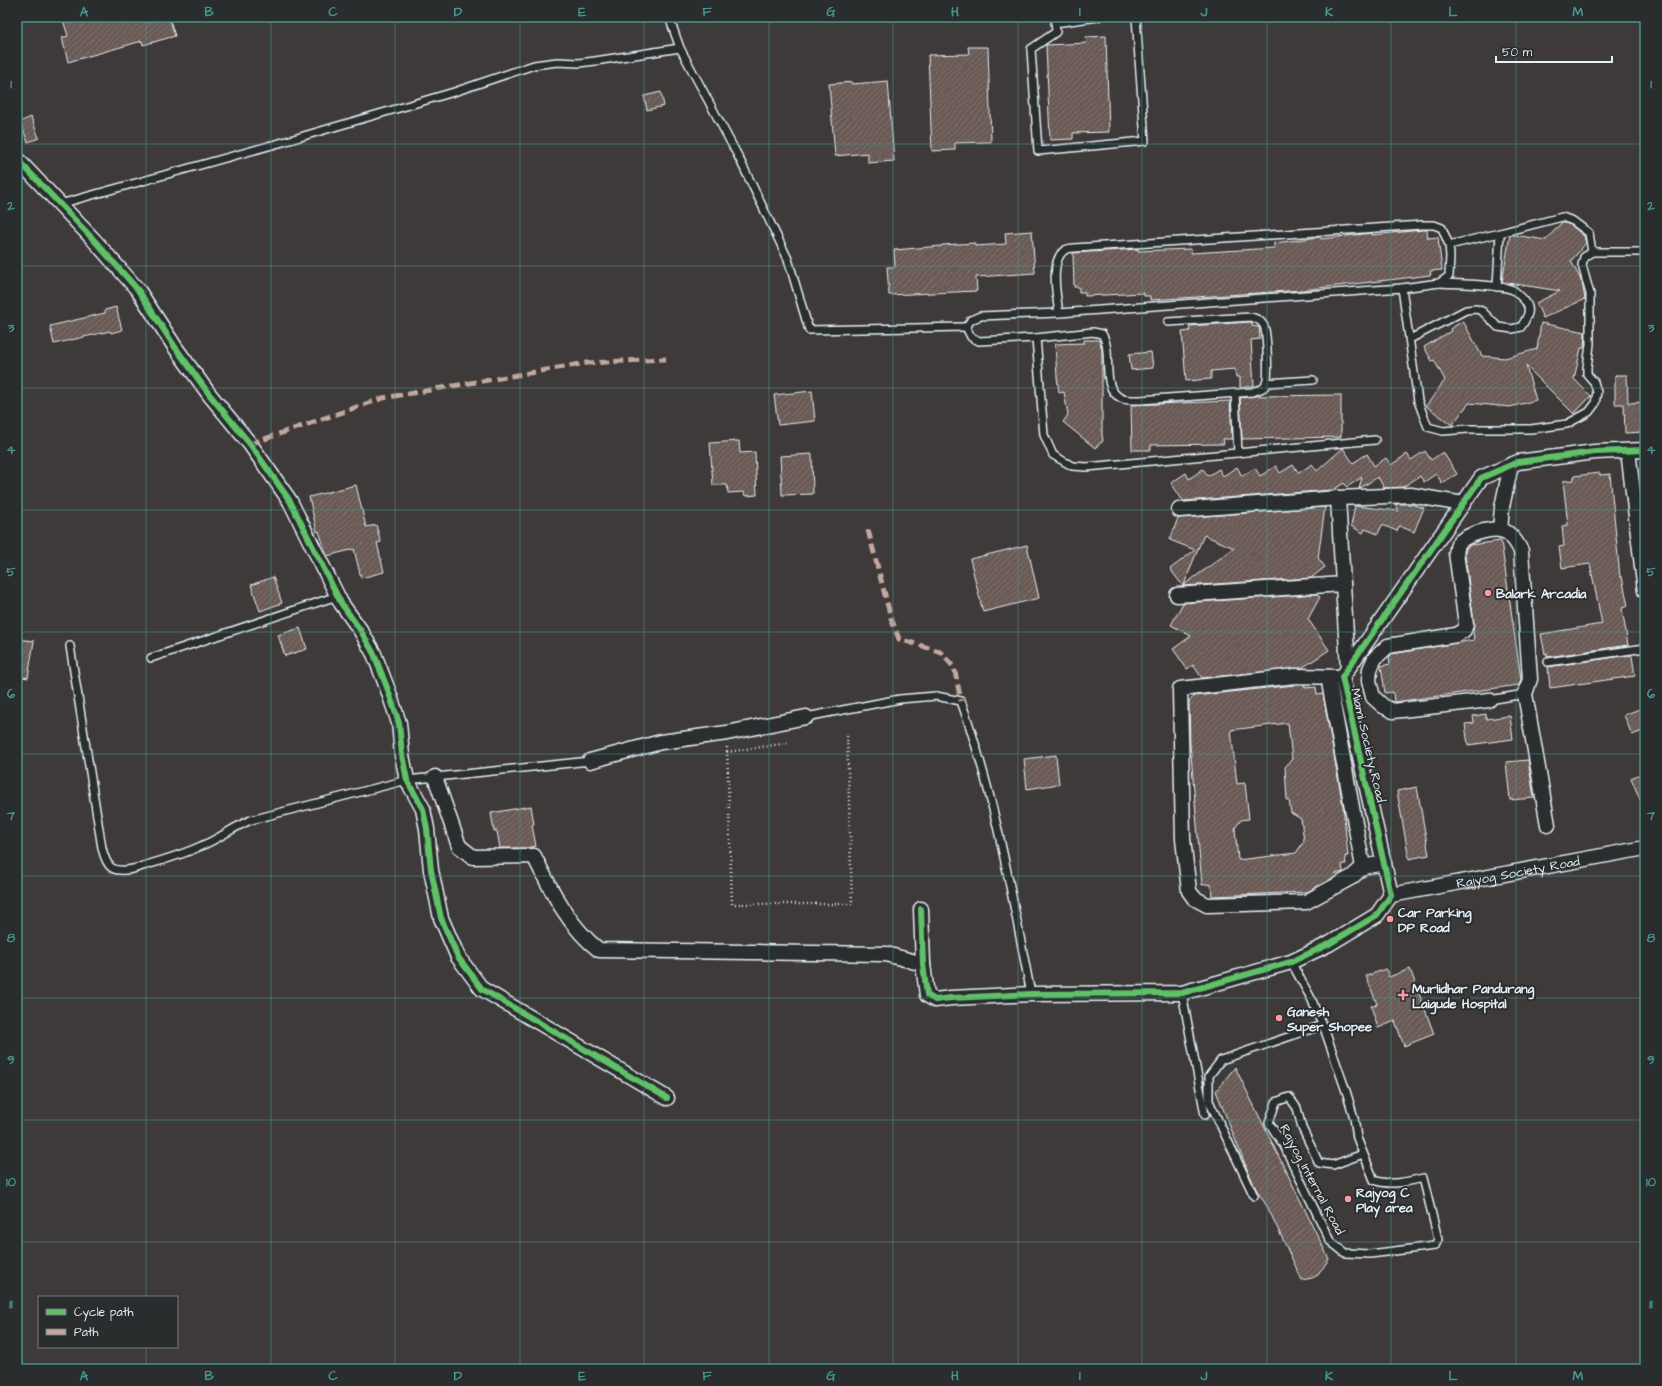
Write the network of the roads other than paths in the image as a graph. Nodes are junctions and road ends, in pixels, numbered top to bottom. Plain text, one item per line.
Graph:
1 (669, 17) edge
2 (1098, 17) edge
3 (1136, 17) edge
4 (1055, 20) edge
5 (680, 48) junction
6 (17, 159) edge
7 (60, 204) junction
8 (1500, 233) junction
9 (1449, 245) junction
10 (1592, 252) junction
11 (1645, 252) edge
12 (1439, 283) junction
13 (1497, 287) junction
14 (1402, 288) junction
15 (1059, 313) junction
16 (1168, 322) dead end
17 (966, 327) junction
18 (1036, 338) junction
19 (1410, 339) junction
20 (1314, 380) dead end
21 (1266, 384) junction
22 (1235, 393) junction
23 (1375, 440) dead end
24 (1645, 450) edge
25 (1628, 451) junction
26 (1238, 453) junction
27 (1511, 465) junction
28 (1338, 498) junction
29 (1463, 504) junction
30 (1178, 510) dead end
31 (1500, 530) junction
32 (1343, 584) junction
33 (1645, 591) edge
34 (1177, 595) dead end
35 (337, 596) junction
36 (70, 646) dead end
37 (1645, 648) edge
38 (151, 658) dead end
39 (1548, 662) dead end
40 (1345, 673) junction
41 (1328, 677) junction
42 (1526, 694) junction
43 (1489, 700) joint
44 (806, 717) joint
45 (1361, 761) junction
46 (590, 762) joint
47 (1344, 766) junction
48 (435, 777) junction
49 (407, 780) junction
50 (1548, 825) dead end
51 (1645, 848) edge
52 (1384, 863) junction
53 (1363, 867) junction
54 (1391, 895) junction
55 (922, 909) dead end
56 (1291, 962) junction
57 (923, 964) junction
58 (1182, 993) junction
59 (1031, 994) junction
60 (1323, 1025) junction
61 (667, 1098) dead end
62 (1205, 1115) dead end
63 (1363, 1154) junction
64 (1254, 1196) dead end

1 - 5 lane
2 - 4 lane
3 - 4 lane
5 - 7 lane
5 - 17 lane
6 - 7 street
7 - 35 street
8 - 9 lane
8 - 10 lane
8 - 13 lane
9 - 12 lane
9 - 15 lane
10 - 11 lane
10 - 19 lane
12 - 13 lane
12 - 14 lane
13 - 19 lane
14 - 15 lane
14 - 19 lane
15 - 17 lane
16 - 21 lane
17 - 18 lane
18 - 22 lane
18 - 26 lane
20 - 21 lane
21 - 22 lane
22 - 26 lane
23 - 26 lane
24 - 25 street
25 - 27 street
25 - 33 street
27 - 29 street
27 - 31 street
28 - 29 street
28 - 30 street
28 - 32 street, Miami Society Road
29 - 40 street
31 - 42 street
31 - 43 street
32 - 34 street
32 - 40 street, Miami Society Road
35 - 38 lane
35 - 49 street
36 - 49 lane
37 - 39 lane
40 - 41 street
40 - 45 street, Miami Society Road
41 - 47 street
41 - 53 street
42 - 43 lane
42 - 50 street
44 - 46 street
44 - 59 lane
45 - 47 street
45 - 52 street, Miami Society Road
46 - 48 lane
47 - 53 street
48 - 49 lane
48 - 57 street
49 - 61 street
51 - 54 street, Rajyog Society Road
52 - 53 street
52 - 54 street, Miami Society Road
54 - 56 street
55 - 57 street
56 - 58 street
56 - 60 lane, Rajyog Internal Road
57 - 59 street
58 - 59 street
58 - 62 lane
60 - 63 lane, Rajyog Internal Road
60 - 64 lane
63 - 63 lane, Rajyog Internal Road

